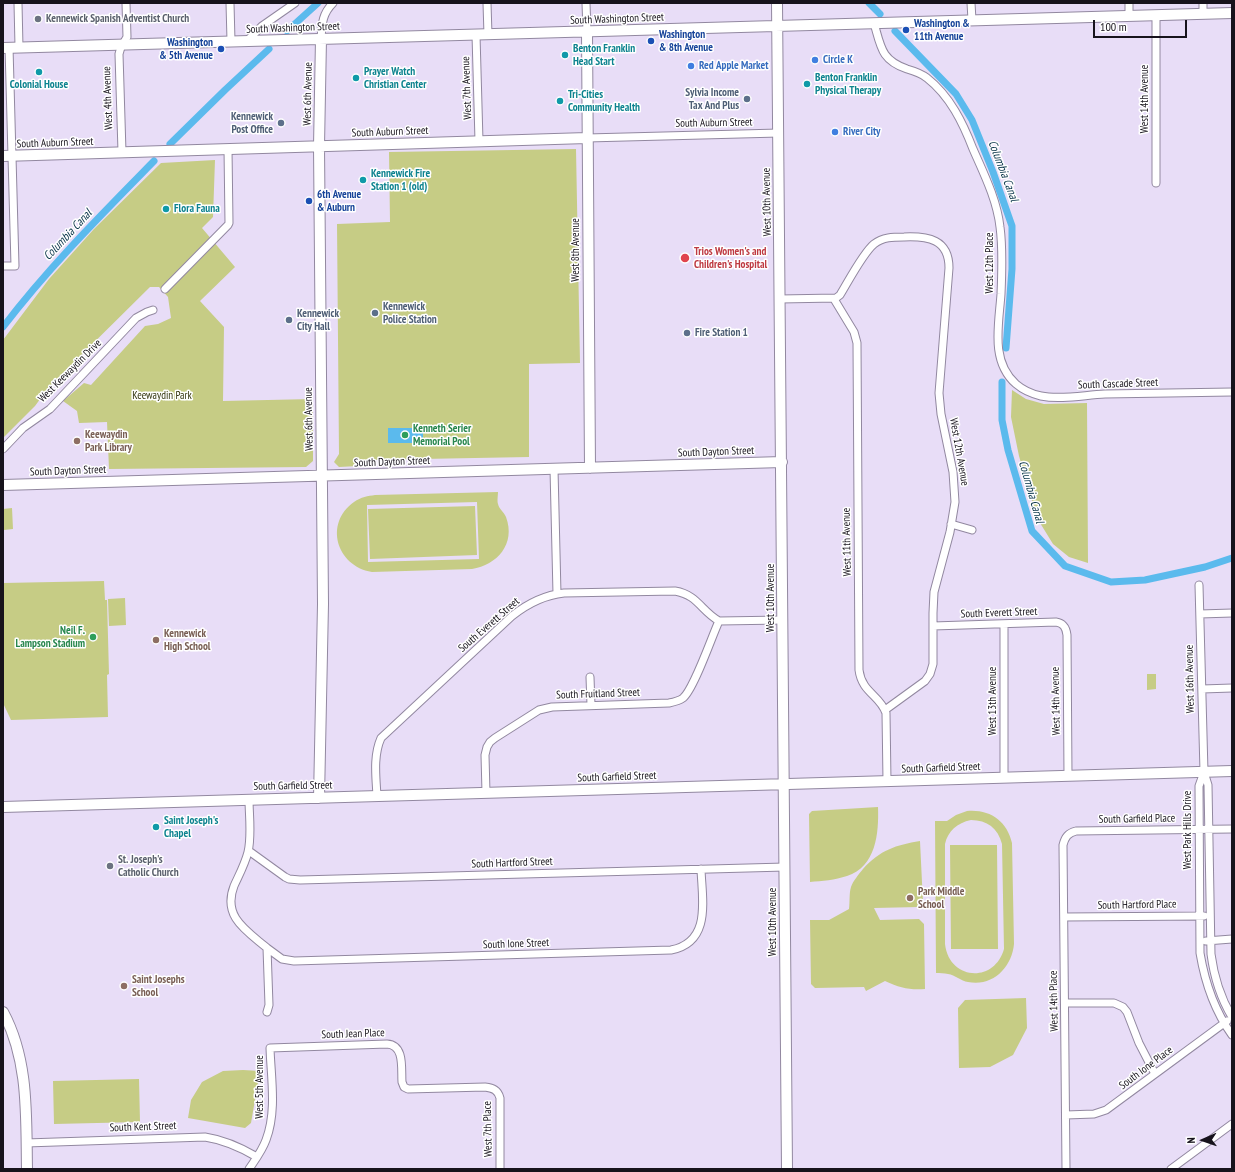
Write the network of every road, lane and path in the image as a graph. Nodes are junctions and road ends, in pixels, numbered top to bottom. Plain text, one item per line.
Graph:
1 (18, 3) edge
2 (126, 3) edge
3 (230, 3) edge
4 (295, 3) edge
5 (334, 3) edge
6 (487, 3) edge
7 (586, 3) edge
8 (777, 3) edge
9 (972, 3) edge
10 (1129, 3) edge
11 (1202, 3) edge
12 (1232, 13) edge
13 (1203, 14) junction
14 (1156, 15) junction
15 (1129, 16) junction
16 (972, 20) junction
17 (874, 23) junction
18 (778, 26) junction
19 (587, 32) junction
20 (488, 34) junction
21 (476, 35) junction
22 (321, 39) junction
23 (247, 41) junction
24 (231, 42) junction
25 (123, 44) junction
26 (10, 47) edge
27 (779, 133) junction
28 (587, 138) junction
29 (479, 141) junction
30 (319, 146) junction
31 (228, 149) junction
32 (122, 152) junction
33 (8, 156) edge
34 (1156, 184) dead end
35 (3, 266) edge
36 (165, 289) dead end
37 (780, 299) junction
38 (834, 299) junction
39 (153, 310) dead end
40 (1010, 378) joint
41 (1232, 392) edge
42 (3, 449) edge
43 (782, 462) junction
44 (590, 468) junction
45 (554, 469) junction
46 (322, 476) junction
47 (3, 485) edge
48 (952, 524) junction
49 (972, 530) dead end
50 (1199, 585) dead end
51 (557, 594) junction
52 (1232, 613) edge
53 (1200, 614) junction
54 (783, 620) junction
55 (719, 621) junction
56 (1004, 624) junction
57 (933, 626) junction
58 (1064, 626) joint
59 (590, 678) dead end
60 (1232, 688) edge
61 (1202, 689) junction
62 (591, 705) junction
63 (885, 710) junction
64 (1232, 771) edge
65 (1204, 772) junction
66 (1068, 776) junction
67 (1004, 778) junction
68 (887, 782) junction
69 (784, 784) junction
70 (486, 793) junction
71 (377, 796) junction
72 (319, 798) junction
73 (249, 799) junction
74 (3, 806) edge
75 (1232, 829) edge
76 (1199, 830) junction
77 (1209, 830) junction
78 (1068, 835) joint
79 (249, 851) junction
80 (785, 867) junction
81 (701, 869) junction
82 (1200, 916) junction
83 (1210, 916) junction
84 (1064, 917) junction
85 (1232, 939) edge
86 (1210, 940) junction
87 (1200, 941) junction
88 (267, 948) junction
89 (1065, 1003) junction
90 (3, 1012) edge
91 (267, 1012) dead end
92 (1232, 1017) edge
93 (1224, 1024) junction
94 (1232, 1035) edge
95 (270, 1048) joint
96 (1155, 1074) junction
97 (496, 1090) joint
98 (1066, 1115) junction
99 (1232, 1124) edge
100 (26, 1143) junction
101 (257, 1157) junction
102 (27, 1169) edge
103 (249, 1169) edge
104 (500, 1169) edge
105 (787, 1169) edge
106 (1066, 1169) edge
107 (1171, 1169) edge

1 - 26 street
2 - 25 street, West 4th Avenue
3 - 24 street
4 - 23 street
5 - 22 street
6 - 20 street
7 - 19 street
8 - 18 street, West 10th Avenue
9 - 16 street
10 - 15 street
11 - 13 street
12 - 13 street, South Washington Street
13 - 14 street, South Washington Street
14 - 15 street, South Washington Street
14 - 34 street, West 14th Avenue
15 - 16 street, South Washington Street
16 - 17 street, South Washington Street
17 - 18 street, South Washington Street
17 - 40 street, West 12th Place
18 - 19 street, South Washington Street
18 - 27 street, West 10th Avenue
19 - 20 street, South Washington Street
19 - 28 street, West 8th Avenue
20 - 21 street, South Washington Street
21 - 22 street, South Washington Street
21 - 29 street, West 7th Avenue
22 - 23 street, South Washington Street
22 - 30 street, West 6th Avenue
23 - 24 street, South Washington Street
24 - 25 street, South Washington Street
25 - 26 street, South Washington Street
25 - 32 street, West 4th Avenue
26 - 33 street
27 - 28 street, South Auburn Street
27 - 37 street, West 10th Avenue
28 - 29 street, South Auburn Street
28 - 44 street, West 8th Avenue
29 - 30 street, South Auburn Street
30 - 31 street, South Auburn Street
30 - 46 street, West 6th Avenue
31 - 32 street, South Auburn Street
31 - 36 street
32 - 33 street, South Auburn Street
33 - 35 street
37 - 38 street
37 - 43 street, West 10th Avenue
38 - 48 street, West 12th Avenue
38 - 63 street, West 11th Avenue
39 - 42 street, West Keewaydin Drive
40 - 41 street, South Cascade Street
43 - 44 street, South Dayton Street
43 - 54 street, West 10th Avenue
44 - 45 street, South Dayton Street
45 - 46 street, South Dayton Street
45 - 51 street
46 - 47 street, South Dayton Street
46 - 72 street, West 6th Avenue
48 - 49 street
48 - 57 street, West 12th Avenue
50 - 53 street, West 16th Avenue
51 - 55 street, South Everett Street
51 - 71 street, South Everett Street
52 - 53 street
53 - 61 street, West 16th Avenue
54 - 55 street
54 - 69 street, West 10th Avenue
55 - 62 street, South Fruitland Street
56 - 57 street, South Everett Street
56 - 58 street, South Everett Street
56 - 67 street, West 13th Avenue
57 - 63 street, West 12th Avenue
58 - 66 street, West 14th Avenue
59 - 62 street
60 - 61 street
61 - 65 street, West 16th Avenue
62 - 70 street, South Fruitland Street
63 - 68 street
64 - 65 street, South Garfield Street
65 - 66 street, South Garfield Street
65 - 76 street, West Park Hills Drive
65 - 77 street, West Park Hills Drive
66 - 67 street, South Garfield Street
67 - 68 street, South Garfield Street
68 - 69 street, South Garfield Street
69 - 70 street, South Garfield Street
69 - 80 street, West 10th Avenue
70 - 71 street, South Garfield Street
71 - 72 street, South Garfield Street
72 - 73 street, South Garfield Street
73 - 74 street, South Garfield Street
73 - 79 street
75 - 77 street, South Garfield Place
76 - 77 street, South Garfield Place
76 - 78 street, South Garfield Place
76 - 82 street, West Park Hills Drive
77 - 83 street, West Park Hills Drive
78 - 84 street, West 14th Place
79 - 81 street, South Hartford Street
79 - 88 street
80 - 81 street, South Hartford Street
80 - 105 street, West 10th Avenue
81 - 88 street, South Ione Street
82 - 83 street, South Hartford Place
82 - 84 street, South Hartford Place
82 - 87 street, West Park Hills Drive
83 - 86 street, West Park Hills Drive
84 - 89 street, West 14th Place
85 - 86 street
86 - 87 street
86 - 92 street, West Park Hills Drive
87 - 93 street, West Park Hills Drive
88 - 91 street
89 - 96 street
89 - 98 street, West 14th Place
90 - 100 street
92 - 93 street, South Ione Place
93 - 94 street, West Park Hills Drive
93 - 96 street, South Ione Place
95 - 97 street, South Jean Place
95 - 101 street, West 5th Avenue
96 - 98 street, South Ione Place
97 - 104 street, West 7th Place
98 - 106 street, West 14th Place
99 - 107 street
100 - 101 street, South Kent Street
100 - 102 street
101 - 103 street, West 5th Avenue

